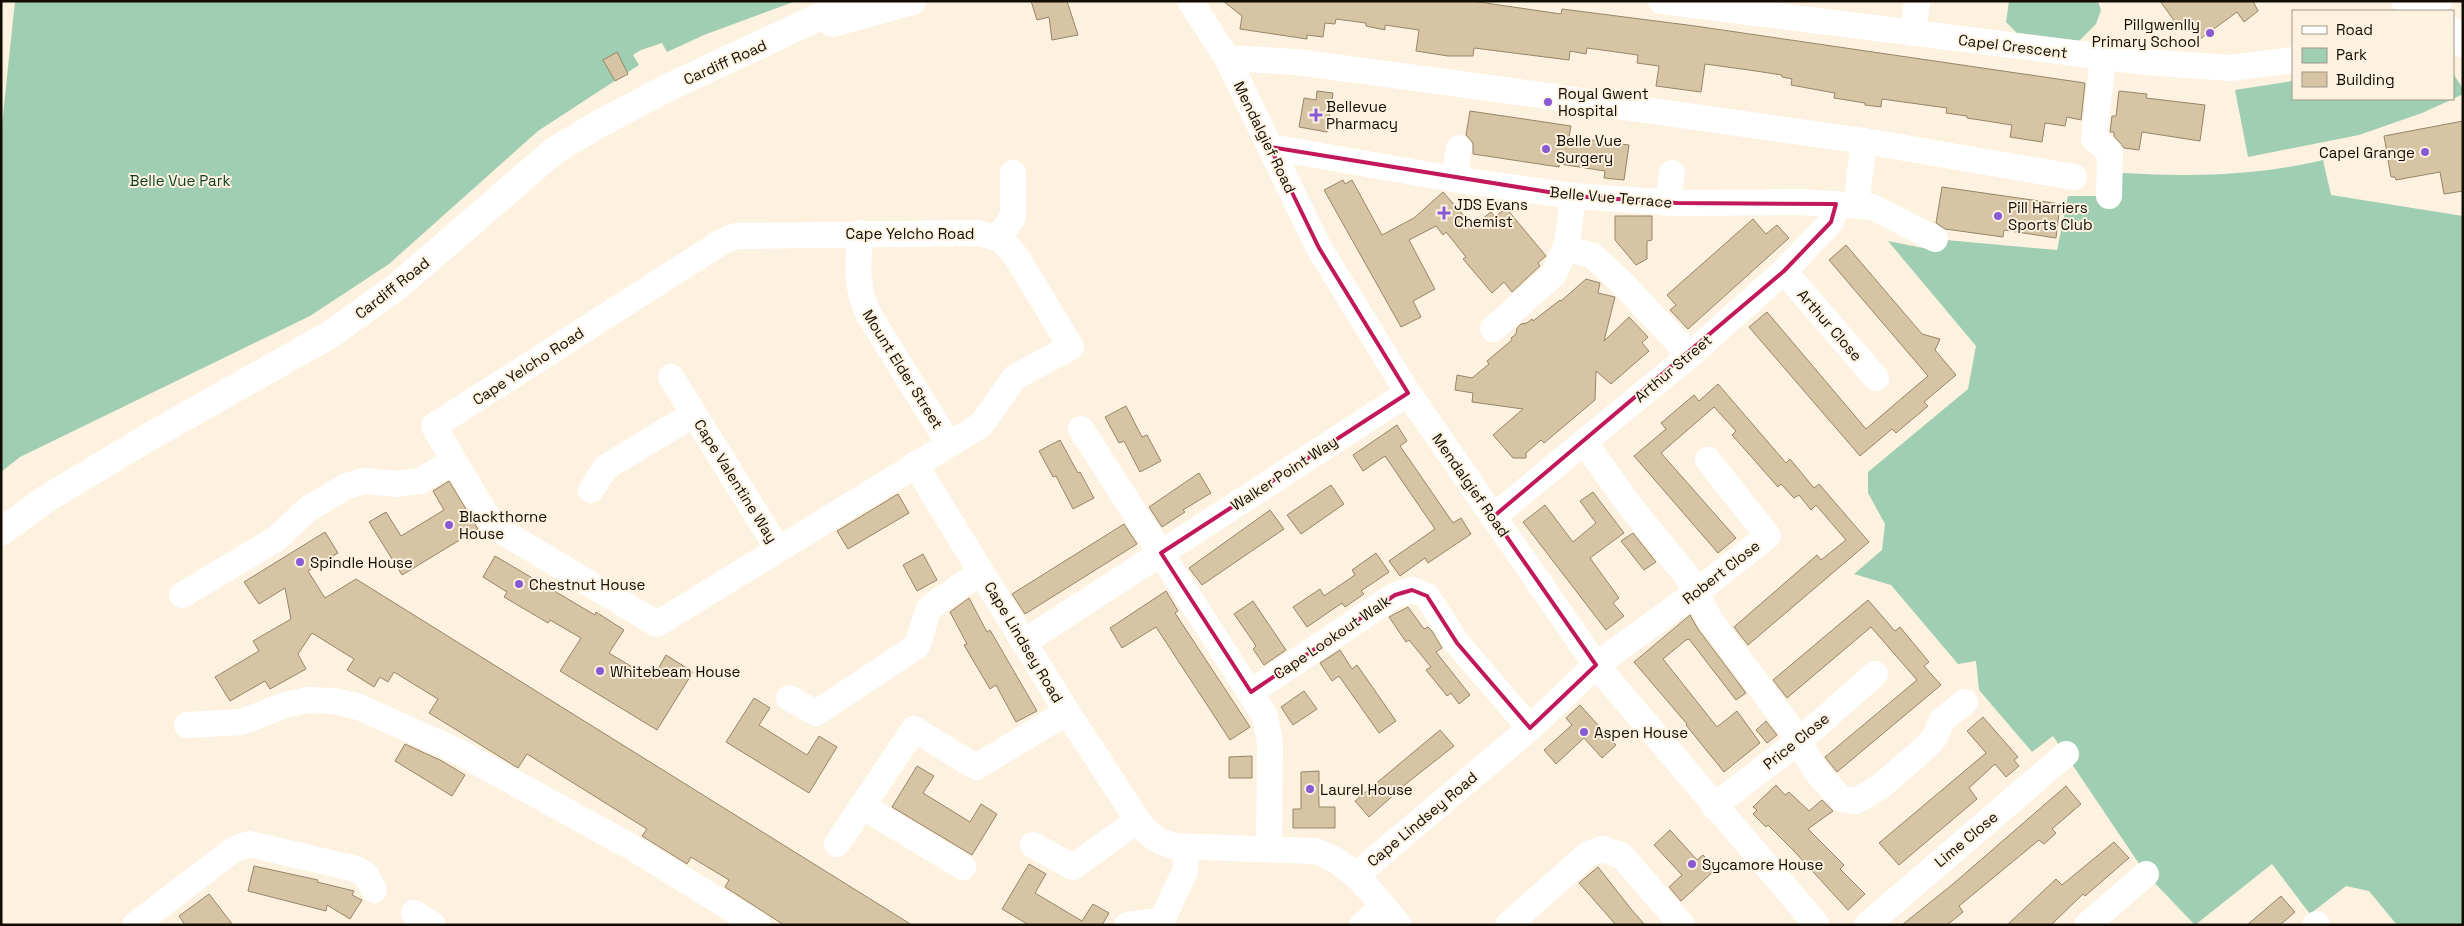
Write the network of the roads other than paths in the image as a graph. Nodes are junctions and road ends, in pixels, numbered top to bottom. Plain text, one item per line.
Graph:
1 (853, 1) edge
2 (912, 1) edge
3 (1190, 1) edge
4 (1661, 1) edge
5 (1917, 1) edge
6 (2404, 1) edge
7 (1696, 3) edge
8 (2430, 8) edge
9 (2454, 32) edge
10 (1913, 33) junction
11 (776, 39) junction
12 (2463, 45) edge
13 (2103, 57) junction
14 (1227, 58) junction
15 (2292, 60) edge
16 (1864, 141) junction
17 (1270, 147) junction
18 (1459, 148) dead end
19 (1013, 173) dead end
20 (1672, 173) dead end
21 (2074, 177) dead end
22 (1454, 179) junction
23 (1572, 196) junction
24 (2109, 196) dead end
25 (1668, 202) junction
26 (1846, 205) junction
27 (860, 233) junction
28 (998, 238) junction
29 (1935, 239) dead end
30 (1566, 248) junction
31 (1784, 271) junction
32 (1493, 329) dead end
33 (1690, 355) junction
34 (671, 377) dead end
35 (1876, 378) dead end
36 (1408, 394) junction
37 (694, 414) junction
38 (1081, 428) dead end
39 (1585, 443) junction
40 (949, 444) junction
41 (1708, 460) dead end
42 (454, 461) junction
43 (915, 464) junction
44 (591, 490) dead end
45 (1493, 517) junction
46 (1, 532) edge
47 (778, 548) junction
48 (1161, 553) junction
49 (982, 572) junction
50 (1694, 594) junction
51 (182, 595) dead end
52 (1024, 642) junction
53 (1596, 665) junction
54 (1875, 674) dead end
55 (1251, 692) junction
56 (789, 698) dead end
57 (1965, 702) dead end
58 (1067, 712) junction
59 (187, 725) dead end
60 (1530, 728) junction
61 (1798, 742) junction
62 (2066, 754) dead end
63 (862, 806) junction
64 (1714, 806) junction
65 (1138, 820) junction
66 (837, 844) dead end
67 (1033, 845) dead end
68 (1187, 848) junction
69 (1269, 848) junction
70 (964, 867) dead end
71 (1356, 874) junction
72 (2146, 874) dead end
73 (374, 890) dead end
74 (1391, 916) edge
75 (134, 925) edge
76 (758, 925) edge
77 (1127, 925) edge
78 (1362, 925) edge
79 (1508, 925) edge
80 (1682, 925) edge
81 (1817, 925) edge
82 (1866, 925) edge
83 (2087, 925) edge

1 - 11 main road, Cardiff Road
2 - 11 main road, Cardiff Road
3 - 14 street, Mendalgief Road
4 - 7 street, Capel Crescent
5 - 10 street
6 - 8 street
7 - 10 street, Capel Crescent
9 - 12 street
10 - 13 street, Capel Crescent
11 - 46 main road, Cardiff Road
13 - 15 street, Capel Crescent
13 - 24 street
14 - 16 street
14 - 17 street, Mendalgief Road
16 - 21 street
16 - 26 street, Arthur Street
17 - 22 street, Belle Vue Terrace
17 - 36 street, Mendalgief Road
18 - 22 street
19 - 28 street
20 - 25 street
22 - 23 street, Belle Vue Terrace
23 - 25 street, Belle Vue Terrace
23 - 30 street
25 - 26 street, Belle Vue Terrace
26 - 29 street, Belle Vue Terrace
26 - 31 street, Arthur Street
27 - 28 street, Cape Yelcho Road
27 - 40 street, Mount Elder Street
27 - 42 street, Cape Yelcho Road
28 - 40 street, Cape Yelcho Road
30 - 32 street
30 - 33 street
31 - 33 street, Arthur Street
31 - 35 street, Arthur Close
33 - 39 street, Arthur Street
34 - 37 street, Cape Valentine Way
36 - 45 street, Mendalgief Road
36 - 48 street, Walker Point Way
37 - 44 street, Cape Valentine Way
37 - 47 street, Cape Valentine Way
38 - 48 street
39 - 45 street, Arthur Street
39 - 50 street
40 - 43 street, Cape Yelcho Road
41 - 50 street, Robert Close
42 - 47 street, Cape Yelcho Road
42 - 51 street
43 - 47 street, Cape Yelcho Road
43 - 49 street, Cape Lindsey Road
45 - 53 street, Mendalgief Road
48 - 52 street, Walker Point Way
48 - 55 street
49 - 52 street, Cape Lindsey Road
49 - 56 street, Cape Lindsey Road
50 - 53 street, Robert Close
50 - 61 street
52 - 58 street, Cape Lindsey Road
53 - 60 street, Cape Lindsey Road
53 - 64 street, Mendalgief Road
54 - 61 street, Price Close
55 - 60 street, Cape Lookout Walk
55 - 69 street
57 - 61 street
58 - 63 street, Cape Lindsey Road
58 - 65 street, Cape Lindsey Road
59 - 76 street
60 - 71 street, Cape Lindsey Road
61 - 64 street, Price Close
62 - 82 street, Lime Close
63 - 66 street, Cape Lindsey Road
63 - 70 street
64 - 81 street, Mendalgief Road
65 - 67 street
65 - 68 street, Cape Lindsey Road
68 - 69 street, Cape Lindsey Road
68 - 77 street
69 - 71 street, Cape Lindsey Road
71 - 74 street
72 - 83 street
73 - 75 street
74 - 78 street
79 - 80 street

